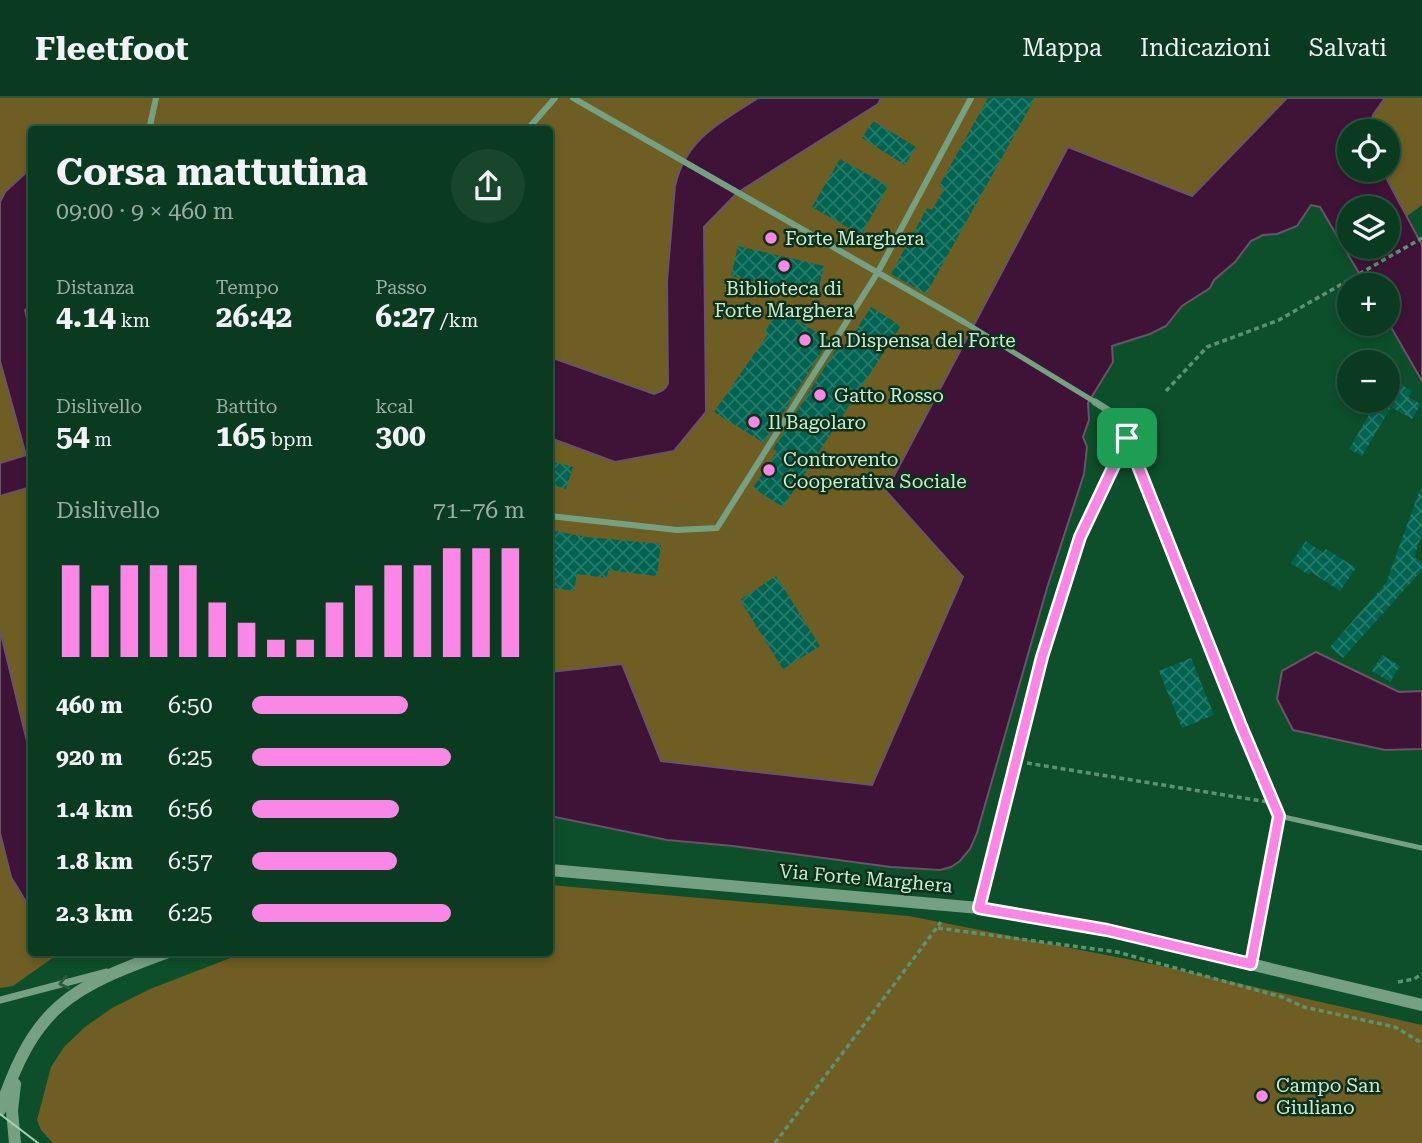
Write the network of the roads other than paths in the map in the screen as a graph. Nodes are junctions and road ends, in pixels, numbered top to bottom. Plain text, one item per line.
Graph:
1 (156, 98) edge
2 (555, 98) edge
3 (573, 98) edge
4 (971, 98) edge
5 (150, 126) edge
6 (530, 126) edge
7 (878, 272) junction
8 (964, 322) joint
9 (1095, 402) joint
10 (553, 516) edge
11 (1422, 848) edge
12 (553, 870) edge
13 (979, 908) junction
14 (157, 956) edge
15 (1251, 964) junction
16 (128, 966) junction
17 (0, 1000) edge
18 (1422, 1005) edge
19 (18, 1065) junction
20 (0, 1110) edge
21 (15, 1143) edge

1 - 5 street
2 - 6 street
3 - 7 street
4 - 7 street
7 - 8 street
7 - 10 street
8 - 9 lane
9 - 13 street
11 - 15 lane
12 - 13 street, Via Forte Marghera
13 - 15 street, Via Forte Marghera
14 - 16 street
15 - 18 street, Via Forte Marghera
16 -> 17 street
16 - 19 street
19 - 20 street
19 - 21 street

